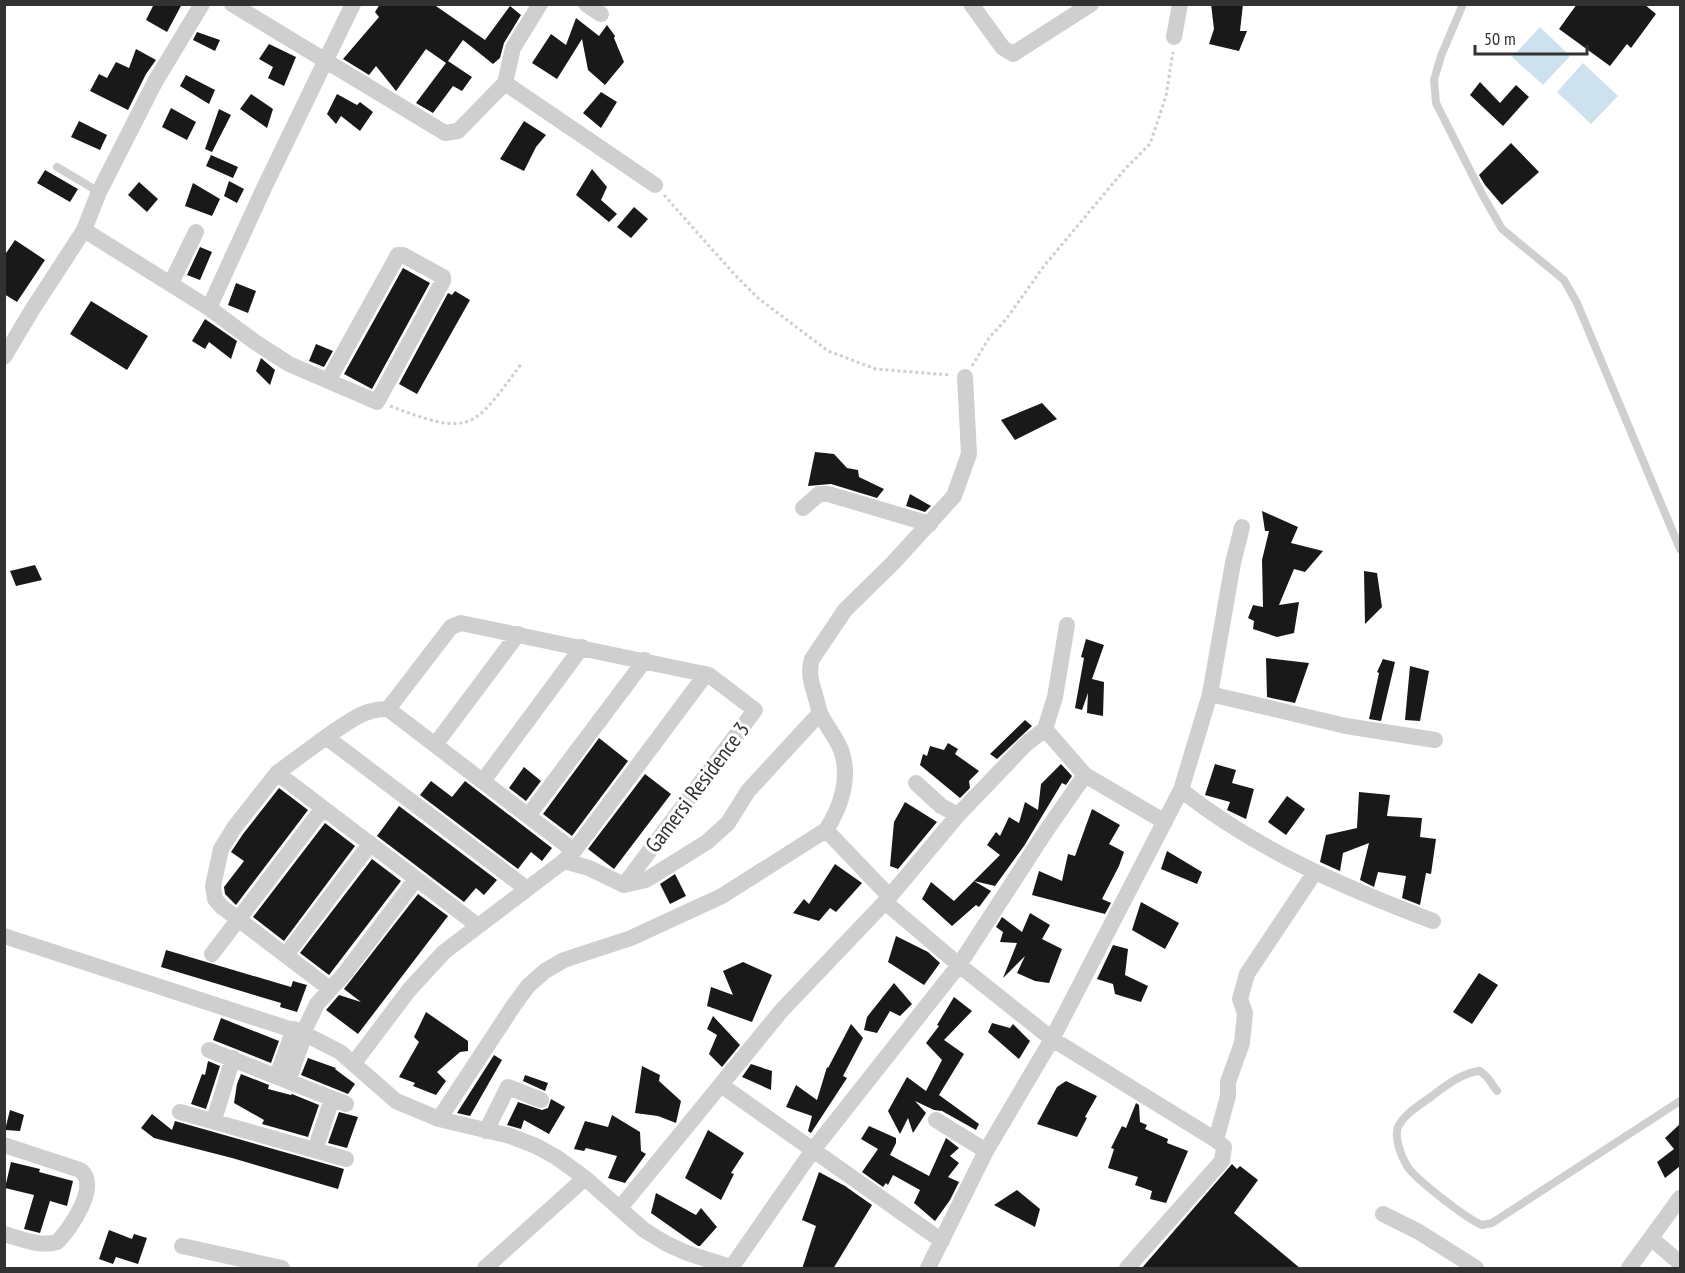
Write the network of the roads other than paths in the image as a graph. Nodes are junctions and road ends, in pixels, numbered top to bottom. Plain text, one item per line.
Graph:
1 (202, 4) edge
2 (232, 4) edge
3 (353, 4) edge
4 (540, 4) edge
5 (586, 4) edge
6 (971, 4) edge
7 (1091, 4) edge
8 (1180, 4) edge
9 (1463, 4) edge
10 (601, 14) dead end
11 (1174, 37) road end
12 (326, 62) junction
13 (505, 83) junction
14 (57, 167) dead end
15 (655, 185) road end
16 (99, 192) junction
17 (84, 230) junction
18 (196, 232) dead end
19 (171, 283) junction
20 (209, 308) junction
21 (4, 357) edge
22 (965, 377) road end
23 (328, 381) junction
24 (803, 508) dead end
25 (930, 524) junction
26 (1242, 527) dead end
27 (1680, 549) edge
28 (1067, 625) dead end
29 (518, 634) junction
30 (582, 647) junction
31 (645, 660) junction
32 (706, 674) junction
33 (1210, 694) junction
34 (388, 709) junction
35 (820, 713) junction
36 (1045, 729) junction
37 (326, 737) junction
38 (1435, 740) dead end
39 (435, 745) junction
40 (277, 773) junction
41 (1085, 775) junction
42 (483, 781) junction
43 (916, 783) dead end
44 (1181, 790) junction
45 (323, 808) junction
46 (958, 815) junction
47 (528, 816) junction
48 (1165, 822) junction
49 (826, 830) junction
50 (370, 844) junction
51 (569, 856) junction
52 (1315, 872) junction
53 (416, 879) junction
54 (624, 885) junction
55 (527, 889) junction
56 (888, 899) junction
57 (238, 920) junction
58 (1433, 921) dead end
59 (477, 925) junction
60 (4, 936) edge
61 (212, 954) dead end
62 (286, 955) junction
63 (959, 965) junction
64 (330, 989) junction
65 (301, 1032) junction
66 (1052, 1040) junction
67 (209, 1050) dead end
68 (233, 1058) junction
69 (354, 1063) junction
70 (283, 1079) junction
71 (721, 1085) junction
72 (1497, 1091) dead end
73 (541, 1100) dead end
74 (1680, 1101) edge
75 (180, 1112) dead end
76 (439, 1119) junction
77 (214, 1120) junction
78 (936, 1120) dead end
79 (486, 1131) junction
80 (1216, 1140) junction
81 (4, 1145) edge
82 (315, 1150) junction
83 (813, 1150) junction
84 (986, 1150) junction
85 (346, 1159) dead end
86 (585, 1178) junction
87 (1680, 1198) edge
88 (620, 1208) junction
89 (1383, 1214) dead end
90 (4, 1234) edge
91 (1652, 1239) junction
92 (942, 1240) junction
93 (182, 1246) dead end
94 (1680, 1263) edge
95 (733, 1268) edge
96 (282, 1269) edge
97 (485, 1269) edge
98 (928, 1269) edge
99 (1127, 1269) edge
100 (1476, 1269) edge
101 (1629, 1269) edge

1 - 16 street
2 - 12 street
3 - 12 street
4 - 13 street
5 - 10 street
6 - 7 street
8 - 11 street
9 - 27 lane
12 - 13 street
12 - 20 street
13 - 15 street
14 - 16 lane
16 - 17 street
17 - 19 street
17 - 21 street
18 - 19 street
19 - 20 street
20 - 23 street
22 - 25 street
23 - 23 street
24 - 25 street
25 - 35 street
26 - 33 street
28 - 36 street
29 - 30 street, Gamersi Residence 3
29 - 34 street, Gamersi Residence 3
29 - 39 street
30 - 31 street, Gamersi Residence 3
30 - 42 street
31 - 32 street, Gamersi Residence 3
31 - 47 street
32 - 51 street
32 - 54 street, Gamersi Residence 3
33 - 38 street
33 - 44 street
34 - 37 street
34 - 39 street
35 - 49 street
35 - 54 street, Gamersi Residence 3
36 - 41 street
36 - 46 street
37 - 40 street
37 - 55 street
39 - 42 street
40 - 45 street
40 - 57 street
41 - 48 street
41 - 63 street
42 - 47 street
43 - 46 street
44 - 48 street
44 - 52 street
45 - 50 street
45 - 57 street
46 - 56 street
47 - 51 street
48 - 66 street
49 - 56 street
49 - 76 street
50 - 53 street
50 - 62 street
51 - 54 street
51 - 55 street
52 - 58 street
52 - 80 street
53 - 59 street
53 - 64 street
55 - 59 street
56 - 63 street
56 - 71 street
57 - 61 street
57 - 62 street
59 - 69 street
60 - 65 street
62 - 64 street
63 - 66 street
63 - 83 street
64 - 65 street
65 - 69 street
65 - 70 street
66 - 80 street
66 - 84 street
67 - 68 street
68 - 70 street
68 - 77 street
69 - 76 street
70 - 82 street
71 - 83 street
71 - 88 street
72 - 74 lane
73 - 79 street
75 - 77 street
76 - 79 street
77 - 82 street
78 - 84 street
79 - 86 street
80 - 99 street
81 - 90 street
82 - 85 street
83 - 92 street
83 - 95 street
84 - 92 street
86 - 88 street
86 - 97 street
87 - 91 street
88 - 95 street
89 - 100 street
91 - 94 street
91 - 101 street
92 - 98 street
93 - 96 street

